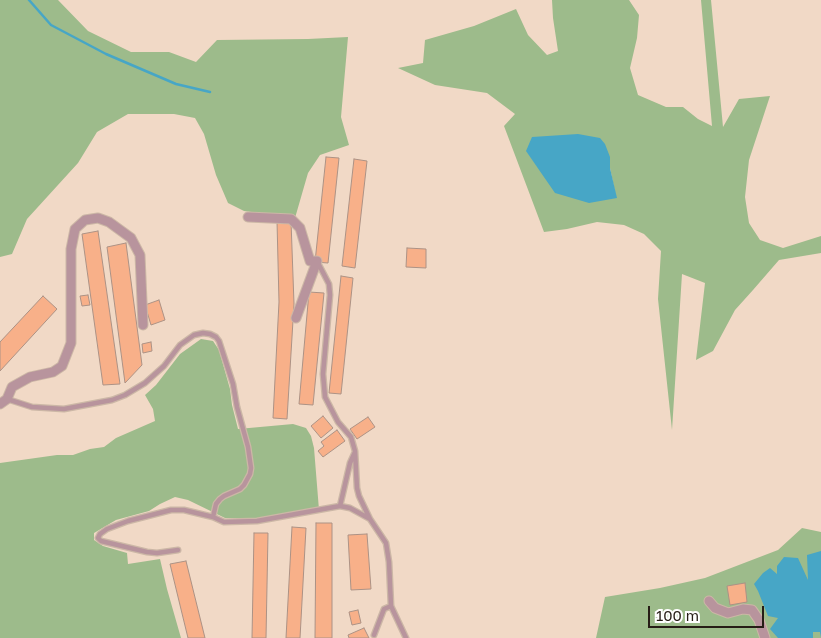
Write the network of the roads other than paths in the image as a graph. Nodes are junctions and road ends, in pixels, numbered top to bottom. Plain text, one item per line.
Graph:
1 (248, 217) dead end
2 (317, 261) junction
3 (296, 318) dead end
4 (143, 325) dead end
5 (4, 401) edge
6 (355, 451) junction
7 (340, 506) junction
8 (213, 517) junction
9 (370, 519) junction
10 (178, 550) dead end
11 (710, 601) dead end
12 (391, 606) junction
13 (374, 635) dead end
14 (406, 638) edge
15 (765, 638) edge

1 - 2 street
2 - 3 street
2 - 6 lane
4 - 5 street
5 - 8 lane
6 - 7 lane
6 - 9 lane
7 - 8 lane
7 - 9 lane
8 - 10 lane
9 - 12 lane
11 - 15 street
12 - 13 lane
12 - 14 lane

